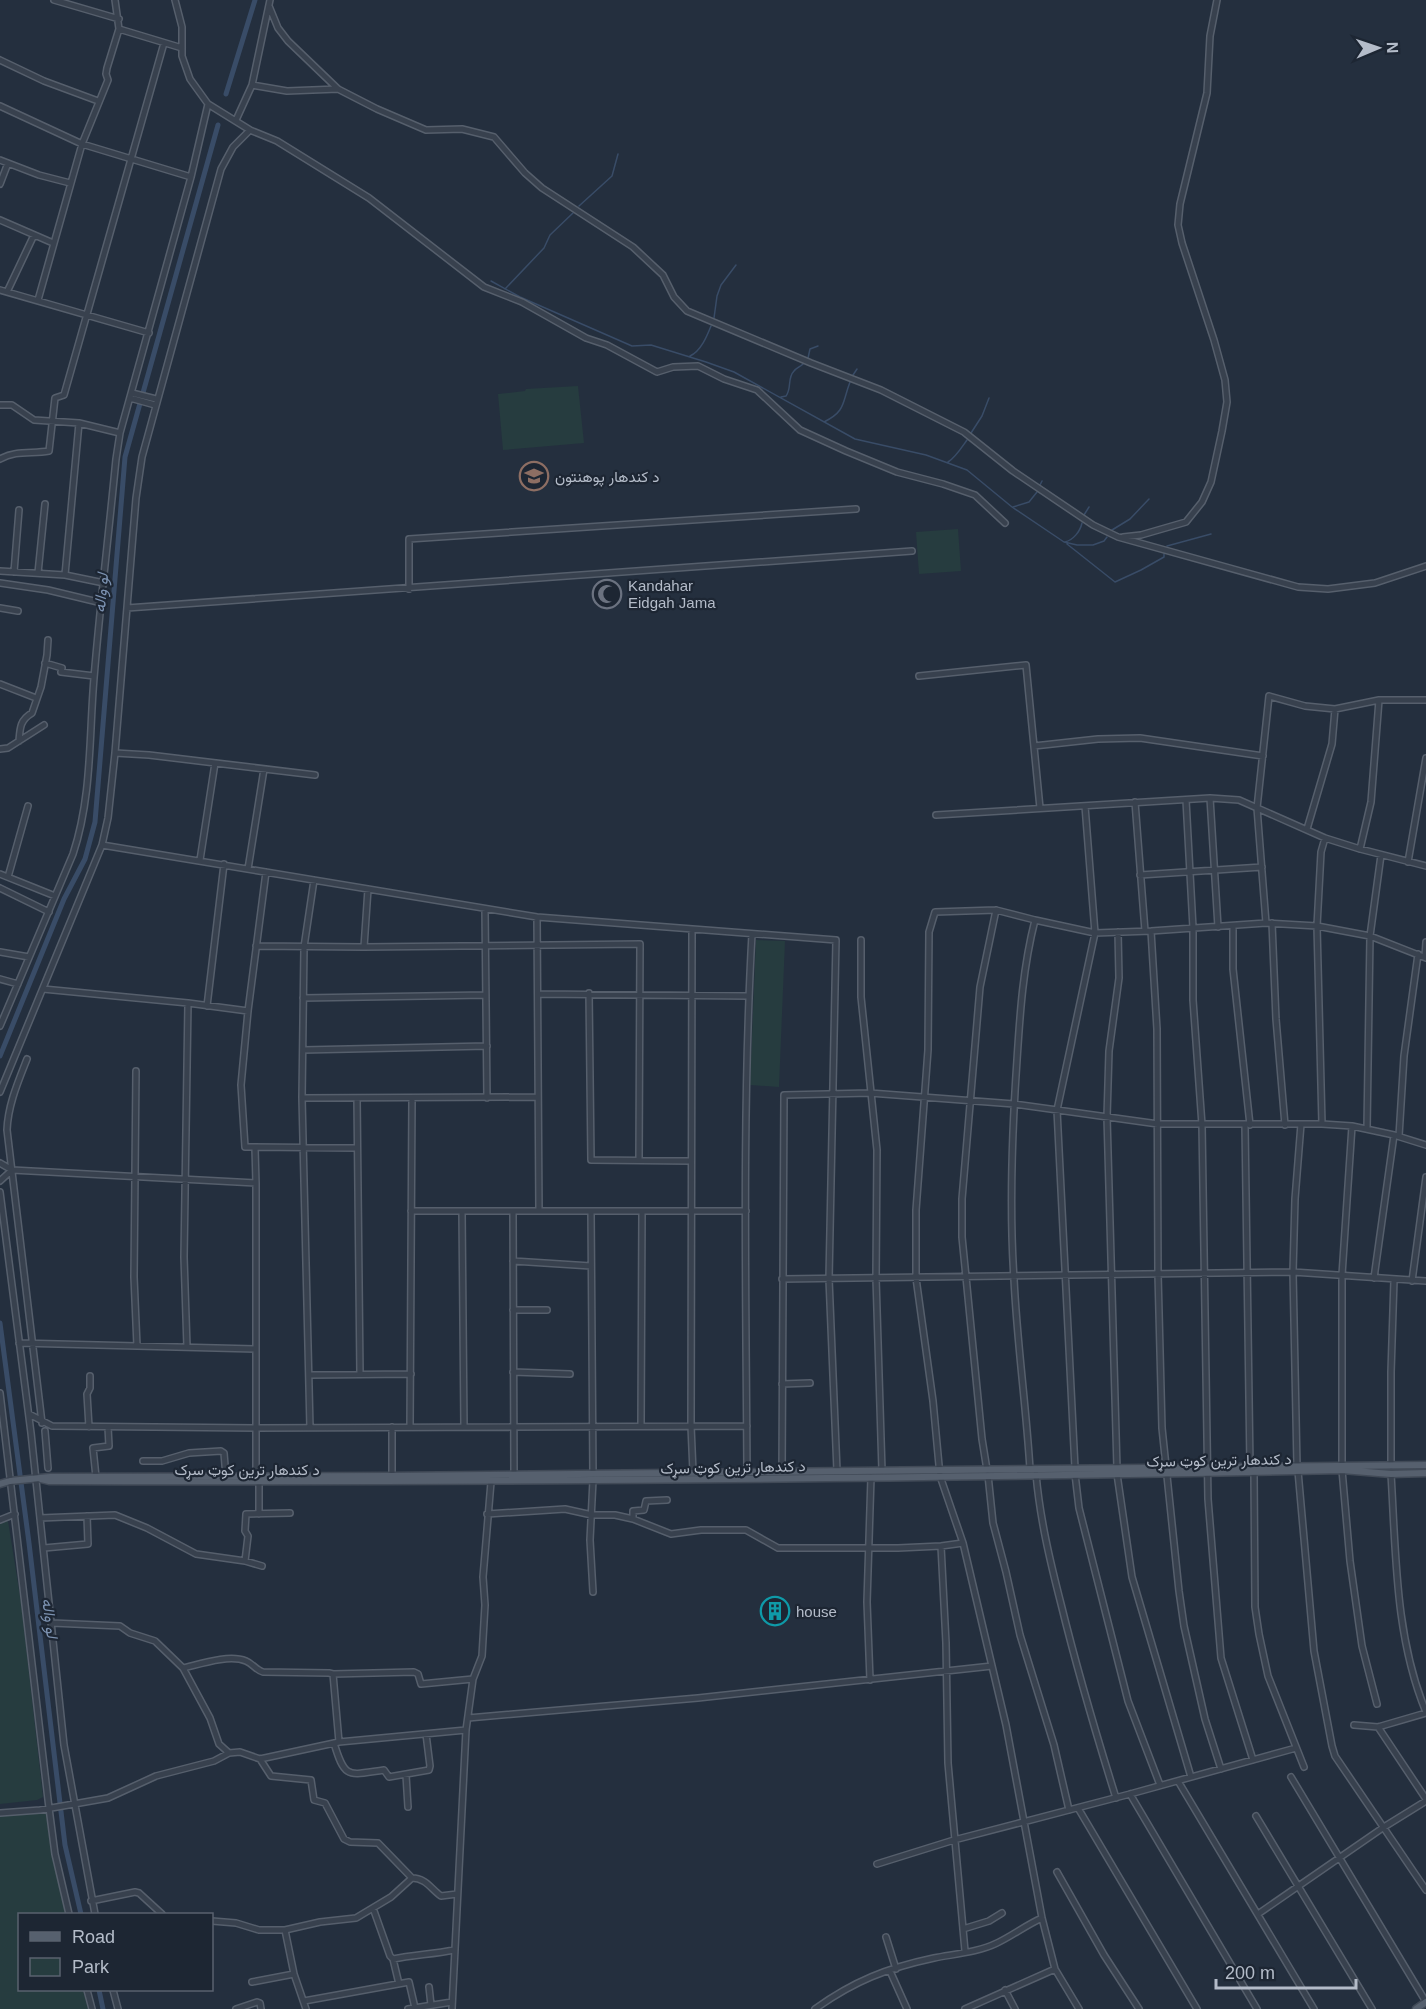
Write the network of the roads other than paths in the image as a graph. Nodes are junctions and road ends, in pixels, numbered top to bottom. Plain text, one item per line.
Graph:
1 (54, 0) edge
2 (115, 0) edge
3 (175, 0) edge
4 (1217, 0) edge
5 (270, 3) edge
6 (118, 19) junction
7 (119, 29) junction
8 (164, 43) junction
9 (182, 48) junction
10 (0, 60) edge
11 (252, 85) junction
12 (338, 89) junction
13 (98, 101) junction
14 (208, 105) junction
15 (0, 106) edge
16 (236, 120) junction
17 (250, 130) junction
18 (82, 144) junction
19 (131, 159) junction
20 (0, 160) edge
21 (8, 163) junction
22 (191, 177) junction
23 (70, 183) junction
24 (0, 184) edge
25 (0, 220) edge
26 (34, 235) junction
27 (53, 243) junction
28 (0, 290) edge
29 (7, 292) junction
30 (38, 300) junction
31 (86, 315) junction
32 (148, 333) junction
33 (131, 395) junction
34 (156, 402) junction
35 (0, 405) edge
36 (53, 422) junction
37 (79, 423) junction
38 (120, 433) junction
39 (0, 459) edge
40 (45, 504) dead end
41 (856, 509) dead end
42 (19, 510) dead end
43 (1005, 523) dead end
44 (1118, 537) junction
45 (912, 551) dead end
46 (1426, 566) edge
47 (0, 571) edge
48 (14, 572) junction
49 (38, 573) junction
50 (65, 575) junction
51 (0, 583) edge
52 (104, 583) junction
53 (409, 589) junction
54 (102, 603) junction
55 (0, 608) edge
56 (127, 608) junction
57 (18, 612) dead end
58 (48, 640) dead end
59 (45, 663) junction
60 (94, 676) junction
61 (919, 676) dead end
62 (0, 684) edge
63 (36, 698) junction
64 (1379, 700) junction
65 (1426, 700) edge
66 (1335, 709) junction
67 (44, 725) dead end
68 (19, 741) junction
69 (1034, 746) junction
70 (0, 749) edge
71 (115, 753) junction
72 (1263, 756) junction
73 (1426, 758) edge
74 (215, 763) junction
75 (264, 769) junction
76 (315, 775) dead end
77 (1210, 798) junction
78 (1186, 800) junction
79 (1135, 802) junction
80 (28, 806) dead end
81 (1085, 806) junction
82 (1040, 808) junction
83 (1257, 808) junction
84 (936, 815) dead end
85 (1307, 829) junction
86 (1325, 837) junction
87 (102, 845) junction
88 (1360, 849) junction
89 (1381, 855) junction
90 (200, 860) junction
91 (1408, 862) junction
92 (224, 864) junction
93 (1426, 866) edge
94 (1262, 867) junction
95 (248, 869) junction
96 (1215, 871) junction
97 (267, 872) junction
98 (1189, 872) junction
99 (0, 874) edge
100 (1140, 875) junction
101 (8, 877) junction
102 (314, 880) junction
103 (0, 888) edge
104 (368, 889) junction
105 (55, 896) junction
106 (485, 909) junction
107 (996, 910) junction
108 (49, 912) junction
109 (537, 917) junction
110 (1035, 921) junction
111 (1269, 923) junction
112 (1233, 926) junction
113 (1317, 926) junction
114 (1218, 927) junction
115 (1193, 928) junction
116 (692, 930) junction
117 (1148, 931) junction
118 (1118, 932) junction
119 (1095, 933) junction
120 (752, 934) junction
121 (1370, 936) junction
122 (861, 940) dead end
123 (1426, 942) edge
124 (485, 945) junction
125 (538, 945) junction
126 (256, 946) junction
127 (304, 947) junction
128 (364, 948) junction
129 (0, 951) edge
130 (1418, 954) junction
131 (30, 957) junction
132 (1425, 958) edge
133 (0, 979) edge
134 (18, 984) junction
135 (43, 989) junction
136 (589, 993) junction
137 (538, 994) junction
138 (640, 994) junction
139 (690, 994) junction
140 (486, 995) junction
141 (748, 996) junction
142 (303, 998) junction
143 (188, 1003) junction
144 (207, 1006) junction
145 (248, 1011) junction
146 (0, 1026) edge
147 (487, 1046) junction
148 (303, 1050) junction
149 (27, 1059) dead end
150 (135, 1071) dead end
151 (0, 1087) edge
152 (870, 1093) junction
153 (834, 1094) junction
154 (302, 1098) junction
155 (357, 1098) junction
156 (412, 1098) junction
157 (487, 1098) junction
158 (538, 1098) junction
159 (925, 1098) junction
160 (971, 1101) junction
161 (1014, 1104) junction
162 (1057, 1110) junction
163 (1107, 1117) junction
164 (1158, 1124) junction
165 (1301, 1124) junction
166 (1322, 1124) junction
167 (1202, 1125) junction
168 (1247, 1125) junction
169 (1285, 1125) junction
170 (1352, 1126) junction
171 (1366, 1129) junction
172 (1397, 1136) junction
173 (1426, 1145) edge
174 (255, 1148) junction
175 (357, 1148) junction
176 (303, 1149) junction
177 (639, 1160) junction
178 (691, 1161) junction
179 (0, 1163) edge
180 (12, 1170) junction
181 (134, 1177) junction
182 (1426, 1177) edge
183 (186, 1180) junction
184 (0, 1181) edge
185 (256, 1183) junction
186 (0, 1192) edge
187 (691, 1210) junction
188 (411, 1211) junction
189 (539, 1211) junction
190 (642, 1211) junction
191 (746, 1211) junction
192 (462, 1212) junction
193 (513, 1212) junction
194 (591, 1212) junction
195 (513, 1261) junction
196 (591, 1266) junction
197 (1293, 1272) junction
198 (1204, 1273) junction
199 (1158, 1274) junction
200 (1248, 1274) junction
201 (1111, 1275) junction
202 (1342, 1275) junction
203 (1013, 1276) junction
204 (1065, 1276) junction
205 (966, 1277) junction
206 (876, 1278) junction
207 (916, 1278) junction
208 (1374, 1278) junction
209 (782, 1279) junction
210 (829, 1279) junction
211 (1394, 1280) junction
212 (1412, 1281) junction
213 (1426, 1281) edge
214 (513, 1310) junction
215 (547, 1310) dead end
216 (19, 1344) junction
217 (33, 1344) junction
218 (137, 1346) junction
219 (187, 1347) junction
220 (255, 1348) junction
221 (513, 1372) junction
222 (360, 1374) junction
223 (411, 1374) junction
224 (570, 1374) dead end
225 (309, 1375) junction
226 (90, 1376) dead end
227 (810, 1383) dead end
228 (782, 1384) junction
229 (0, 1393) edge
230 (28, 1414) junction
231 (42, 1422) junction
232 (52, 1426) junction
233 (89, 1426) junction
234 (591, 1426) junction
235 (641, 1426) junction
236 (692, 1426) junction
237 (747, 1426) junction
238 (108, 1427) junction
239 (392, 1427) junction
240 (410, 1427) junction
241 (464, 1427) junction
242 (513, 1427) junction
243 (256, 1428) junction
244 (310, 1428) junction
245 (45, 1431) junction
246 (32, 1442) junction
247 (144, 1461) dead end
248 (1391, 1466) junction
249 (1426, 1466) edge
250 (48, 1468) dead end
251 (1298, 1468) junction
252 (1342, 1468) junction
253 (1030, 1469) junction
254 (1206, 1469) junction
255 (1252, 1469) junction
256 (1166, 1470) junction
257 (882, 1471) junction
258 (1075, 1471) junction
259 (1117, 1471) junction
260 (747, 1472) junction
261 (758, 1472) junction
262 (782, 1472) junction
263 (837, 1472) junction
264 (988, 1472) junction
265 (1049, 1472) junction
266 (693, 1473) junction
267 (940, 1473) junction
268 (1426, 1473) edge
269 (514, 1474) junction
270 (1036, 1474) junction
271 (1391, 1474) junction
272 (871, 1476) junction
273 (96, 1477) junction
274 (226, 1477) junction
275 (593, 1477) junction
276 (35, 1478) junction
277 (392, 1478) junction
278 (0, 1479) edge
279 (258, 1479) junction
280 (13, 1480) junction
281 (758, 1480) junction
282 (491, 1482) junction
283 (0, 1484) edge
284 (667, 1500) dead end
285 (290, 1513) dead end
286 (15, 1514) junction
287 (259, 1514) junction
288 (487, 1514) junction
289 (592, 1515) junction
290 (87, 1516) junction
291 (40, 1518) junction
292 (633, 1518) junction
293 (0, 1521) edge
294 (963, 1543) junction
295 (941, 1546) junction
296 (44, 1548) junction
297 (869, 1548) junction
298 (245, 1561) junction
299 (262, 1566) dead end
300 (593, 1592) dead end
301 (52, 1623) junction
302 (992, 1666) junction
303 (183, 1668) junction
304 (946, 1672) junction
305 (333, 1674) junction
306 (473, 1679) junction
307 (870, 1680) junction
308 (1377, 1704) dead end
309 (1426, 1712) edge
310 (468, 1718) junction
311 (1354, 1725) dead end
312 (1378, 1727) junction
313 (466, 1730) junction
314 (426, 1734) junction
315 (336, 1743) junction
316 (1296, 1748) junction
317 (229, 1753) junction
318 (260, 1759) junction
319 (1253, 1760) junction
320 (1305, 1767) dead end
321 (1221, 1769) junction
322 (406, 1775) junction
323 (1191, 1777) junction
324 (1291, 1777) dead end
325 (1178, 1781) junction
326 (1160, 1785) junction
327 (1130, 1794) junction
328 (1116, 1798) junction
329 (1426, 1800) edge
330 (74, 1805) junction
331 (51, 1807) junction
332 (408, 1807) dead end
333 (1078, 1808) junction
334 (1069, 1810) junction
335 (0, 1813) edge
336 (1256, 1816) dead end
337 (1023, 1822) junction
338 (1384, 1827) junction
339 (954, 1840) junction
340 (1339, 1858) junction
341 (877, 1864) dead end
342 (1058, 1872) dead end
343 (412, 1878) junction
344 (1299, 1886) junction
345 (1426, 1890) edge
346 (457, 1894) junction
347 (91, 1901) junction
348 (373, 1908) junction
349 (69, 1913) edge
350 (95, 1913) edge
351 (161, 1913) edge
352 (1002, 1914) dead end
353 (1258, 1914) junction
354 (1042, 1918) junction
355 (213, 1922) edge
356 (963, 1929) junction
357 (285, 1930) junction
358 (886, 1937) dead end
359 (454, 1950) junction
360 (965, 1952) junction
361 (393, 1959) junction
362 (1055, 1969) junction
363 (893, 1970) junction
364 (294, 1974) junction
365 (252, 1982) dead end
366 (399, 1984) junction
367 (429, 1987) dead end
368 (1005, 1990) junction
369 (88, 1991) edge
370 (114, 1991) edge
371 (304, 2001) junction
372 (1426, 2002) edge
373 (431, 2005) junction
374 (452, 2006) edge
375 (412, 2008) edge
376 (92, 2009) edge
377 (118, 2009) edge
378 (236, 2009) edge
379 (261, 2009) edge
380 (306, 2009) edge
381 (815, 2009) edge
382 (907, 2009) edge
383 (964, 2009) edge
384 (1015, 2009) edge
385 (1079, 2009) edge
386 (1139, 2009) edge
387 (1197, 2009) edge
388 (1257, 2009) edge
389 (1314, 2009) edge
390 (1372, 2009) edge
391 (1416, 2009) edge

1 - 6 street
2 - 6 street
3 - 9 street
4 - 44 street
5 - 11 street
5 - 12 street
6 - 7 street
7 - 8 street
7 - 13 street
8 - 9 street
8 - 19 street
9 - 14 street
10 - 13 street
11 - 12 street
11 - 16 street
12 - 44 street
13 - 18 street
14 - 16 street
14 - 22 street
15 - 18 street
16 - 17 street
17 - 34 street
17 - 43 street
18 - 19 street
18 - 23 street
19 - 22 street
19 - 31 street
20 - 21 street
21 - 23 street
21 - 24 street
22 - 32 street
23 - 27 street
25 - 26 street
26 - 27 street
26 - 29 street
27 - 30 street
28 - 29 street
29 - 30 street
30 - 31 street
31 - 32 street
31 - 36 street
32 - 33 street
33 - 34 street
33 - 38 street
34 - 56 street
35 - 36 street
36 - 37 street
36 - 39 street
37 - 38 street
37 - 50 street
38 - 52 street
40 - 49 street
41 - 53 street
42 - 48 street
44 - 46 street
45 - 53 street
47 - 48 street
48 - 49 street
49 - 50 street
50 - 52 street
51 - 54 street
52 - 54 street
53 - 56 street
54 - 60 street
55 - 57 street
56 - 71 street
58 - 59 street
59 - 60 street
59 - 63 street
60 - 105 street
61 - 69 street
62 - 63 street
63 - 68 street
64 - 65 street
64 - 66 street
64 - 88 street
66 - 72 street
66 - 85 street
67 - 68 street
68 - 70 street
69 - 72 street
69 - 82 street
71 - 74 street
71 - 87 street
72 - 83 street
73 - 91 street
74 - 75 street
74 - 90 street
75 - 76 street
75 - 95 street
77 - 78 street
77 - 83 street
77 - 96 street
78 - 79 street
78 - 98 street
79 - 81 street
79 - 100 street
80 - 101 street
81 - 82 street
81 - 119 street
82 - 84 street
83 - 85 street
83 - 94 street
85 - 86 street
86 - 88 street
86 - 113 street
87 - 90 street
87 - 135 street
88 - 89 street
89 - 91 street
89 - 121 street
90 - 92 street
91 - 93 street
92 - 95 street
92 - 144 street
94 - 96 street
94 - 111 street
95 - 97 street
96 - 98 street
96 - 114 street
97 - 102 street
97 - 126 street
98 - 100 street
98 - 115 street
99 - 101 street
100 - 117 street
101 - 105 street
102 - 104 street
102 - 127 street
103 - 108 street
104 - 106 street
104 - 128 street
105 - 108 street
106 - 109 street
106 - 124 street
107 - 110 street
107 - 159 street
107 - 160 street
108 - 131 street
109 - 116 street
109 - 125 street
110 - 119 street
110 - 161 street
111 - 112 street
111 - 113 street
111 - 169 street
112 - 114 street
112 - 168 street
113 - 121 street
113 - 166 street
114 - 115 street
115 - 117 street
115 - 167 street
116 - 120 street
116 - 139 street
117 - 118 street
117 - 164 street
118 - 119 street
118 - 163 street
119 - 162 street
120 - 141 street
120 - 153 street
121 - 130 street
121 - 171 street
122 - 152 street
123 - 132 street
124 - 125 street
124 - 128 street
124 - 140 street
125 - 137 street
125 - 138 street
126 - 127 street
126 - 145 street
127 - 128 street
127 - 142 street
129 - 131 street
130 - 132 street
130 - 172 street
131 - 134 street
133 - 134 street
134 - 146 street
135 - 143 street
135 - 151 street
136 - 137 street
136 - 138 street
136 - 177 street
137 - 158 street
138 - 139 street
138 - 177 street
139 - 141 street
139 - 178 street
140 - 142 street
140 - 147 street
141 - 191 street
142 - 148 street
143 - 144 street
143 - 183 street
144 - 145 street
145 - 174 street
147 - 148 street
147 - 157 street
148 - 154 street
149 - 180 street
150 - 181 street
152 - 153 street
152 - 159 street
152 - 206 street
153 - 209 street
153 - 210 street
154 - 155 street
154 - 176 street
155 - 156 street
155 - 175 street
156 - 157 street
156 - 188 street
157 - 158 street
158 - 189 street
159 - 160 street
159 - 207 street
160 - 161 street
160 - 205 street
161 - 162 street
161 - 203 street
162 - 163 street
162 - 204 street
163 - 164 street
163 - 201 street
164 - 167 street
164 - 199 street
165 - 166 street
165 - 169 street
165 - 197 street
166 - 170 street
167 - 168 street
167 - 198 street
168 - 169 street
168 - 200 street
170 - 171 street
170 - 202 street
171 - 172 street
172 - 173 street
172 - 208 street
174 - 176 street
174 - 185 street
175 - 176 street
175 - 222 street
176 - 225 street
177 - 178 street
178 - 187 street
179 - 180 street
180 - 181 street
180 - 184 street
180 - 217 street
181 - 183 street
181 - 218 street
182 - 212 street
183 - 185 street
183 - 219 street
185 - 220 street
186 - 216 street
187 - 190 street
187 - 191 street
187 - 236 street
188 - 192 street
188 - 223 street
189 - 193 street
189 - 194 street
190 - 194 street
190 - 235 street
191 - 237 street
192 - 193 street
192 - 241 street
193 - 195 street
194 - 196 street
195 - 196 street
195 - 214 street
196 - 234 street
197 - 200 street
197 - 202 street
197 - 251 street
198 - 199 street
198 - 200 street
198 - 254 street
199 - 201 street
199 - 256 street
200 - 255 street
201 - 204 street
201 - 259 street
202 - 208 street
202 - 252 street
203 - 204 street
203 - 205 street
203 - 253 street
204 - 258 street
205 - 207 street
205 - 264 street
206 - 207 street
206 - 210 street
206 - 257 street
207 - 267 street
208 - 211 street
209 - 210 street
209 - 228 street
210 - 263 street
211 - 212 street
211 - 248 street
212 - 213 street
214 - 215 street
214 - 221 street
216 - 217 street
216 - 230 street
217 - 218 street
217 - 231 street
218 - 219 street
219 - 220 street
220 - 243 street
221 - 224 street
221 - 242 street
222 - 223 street
222 - 225 street
223 - 240 street
225 - 244 street
226 - 233 street
227 - 228 street
228 - 262 street
229 - 280 street
230 - 231 street
230 - 246 street
231 - 232 street
232 - 233 street
232 - 245 street
233 - 238 street
234 - 235 street
234 - 242 street
234 - 275 street
235 - 236 street
236 - 237 street
236 - 266 street
237 - 260 street
238 - 243 street
238 - 273 street
239 - 240 street
239 - 244 street
239 - 277 street
240 - 241 street
241 - 242 street
242 - 269 street
243 - 244 street
243 - 279 street
245 - 246 street
245 - 250 street
246 - 276 street
247 - 274 street
248 - 249 main road, د کندهار ترين کوټ سړک
248 - 252 main road, د کندهار ترين کوټ سړک
248 - 271 main road
251 - 252 main road, د کندهار ترين کوټ سړک
251 - 255 main road, د کندهار ترين کوټ سړک
251 - 338 street
252 - 271 main road, د کندهار ترين کوټ سړک
252 - 308 street
253 - 264 main road, د کندهار ترين کوټ سړک
253 - 265 main road, د کندهار ترين کوټ سړک
254 - 255 main road, د کندهار ترين کوټ سړک
254 - 256 main road, د کندهار ترين کوټ سړک
254 - 319 street
255 - 316 street
256 - 259 main road, د کندهار ترين کوټ سړک
256 - 321 street
257 - 263 main road, د کندهار ترين کوټ سړک
257 - 267 main road, د کندهار ترين کوټ سړک
258 - 259 main road, د کندهار ترين کوټ سړک
258 - 265 main road, د کندهار ترين کوټ سړک
258 - 326 street
259 - 323 street
260 - 261 main road, د کندهار ترين کوټ سړک
260 - 266 main road, د کندهار ترين کوټ سړک
261 - 262 main road, د کندهار ترين کوټ سړک
261 - 281 main road
262 - 263 main road, د کندهار ترين کوټ سړک
264 - 267 main road, د کندهار ترين کوټ سړک
264 - 270 main road, د کندهار ترين کوټ سړک
264 - 334 street
265 - 270 main road, د کندهار ترين کوټ سړک
266 - 275 main road, د کندهار ترين کوټ سړک
267 - 272 main road, د کندهار ترين کوټ سړک
267 - 294 street
268 - 271 main road, د کندهار ترين کوټ سړک
269 - 275 main road, د کندهار ترين کوټ سړک
269 - 277 main road, د کندهار ترين کوټ سړک
270 - 328 street
271 - 309 street
272 - 281 main road, د کندهار ترين کوټ سړک
272 - 297 street
273 - 274 main road, د کندهار ترين کوټ سړک
273 - 276 main road, د کندهار ترين کوټ سړک
274 - 279 main road, د کندهار ترين کوټ سړک
275 - 281 main road, د کندهار ترين کوټ سړک
275 - 282 main road, د کندهار ترين کوټ سړک
275 - 289 street
276 - 279 main road, د کندهار ترين کوټ سړک
276 - 280 main road
276 - 291 street
277 - 279 main road, د کندهار ترين کوټ سړک
277 - 282 main road, د کندهار ترين کوټ سړک
278 - 280 main road
279 - 287 street
280 - 283 main road
280 - 286 street
282 - 288 street
284 - 292 street
285 - 287 street
286 - 293 street
286 - 331 street
287 - 298 street
288 - 289 street
288 - 306 street
289 - 292 street
289 - 300 street
290 - 291 street
290 - 296 street
290 - 298 street
291 - 296 street
292 - 297 street
294 - 295 street
294 - 302 street
295 - 297 street
295 - 304 street
296 - 301 street
297 - 307 street
298 - 299 street
301 - 303 street
301 - 330 street
302 - 304 street
302 - 337 street
303 - 305 street
303 - 317 street
304 - 307 street
304 - 339 street
305 - 306 street
305 - 315 street
306 - 310 street
307 - 310 street
309 - 312 street
310 - 313 street
311 - 312 street
312 - 329 street
313 - 314 street
313 - 346 street
314 - 315 street
314 - 322 street
315 - 318 street
315 - 322 street
316 - 319 street
316 - 320 street
317 - 318 street
317 - 330 street
318 - 343 street
319 - 321 street
321 - 323 street
322 - 332 street
323 - 325 street
324 - 340 street
325 - 326 street
325 - 353 street
326 - 327 street
327 - 328 street
327 - 388 street
328 - 333 street
329 - 338 street
330 - 331 street
330 - 347 street
331 - 335 street
331 - 349 street
333 - 334 street
333 - 387 street
334 - 337 street
336 - 344 street
337 - 339 street
337 - 354 street
338 - 340 street
338 - 345 street
339 - 341 street
339 - 356 street
340 - 344 street
340 - 372 street
342 - 386 street
343 - 346 street
343 - 348 street
344 - 353 street
344 - 390 street
346 - 359 street
347 - 350 street
347 - 351 street
348 - 357 street
348 - 361 street
352 - 356 street
353 - 389 street
354 - 360 street
354 - 362 street
355 - 357 street
356 - 360 street
357 - 364 street
358 - 363 street
359 - 361 street
359 - 374 street
360 - 363 street
361 - 366 street
362 - 368 street
362 - 385 street
363 - 381 street
363 - 382 street
364 - 365 street
364 - 371 street
366 - 371 street
366 - 375 street
367 - 373 street
368 - 383 street
368 - 384 street
369 - 376 street
370 - 377 street
371 - 380 street
372 - 391 main road
373 - 374 street
373 - 375 street
378 - 379 street

